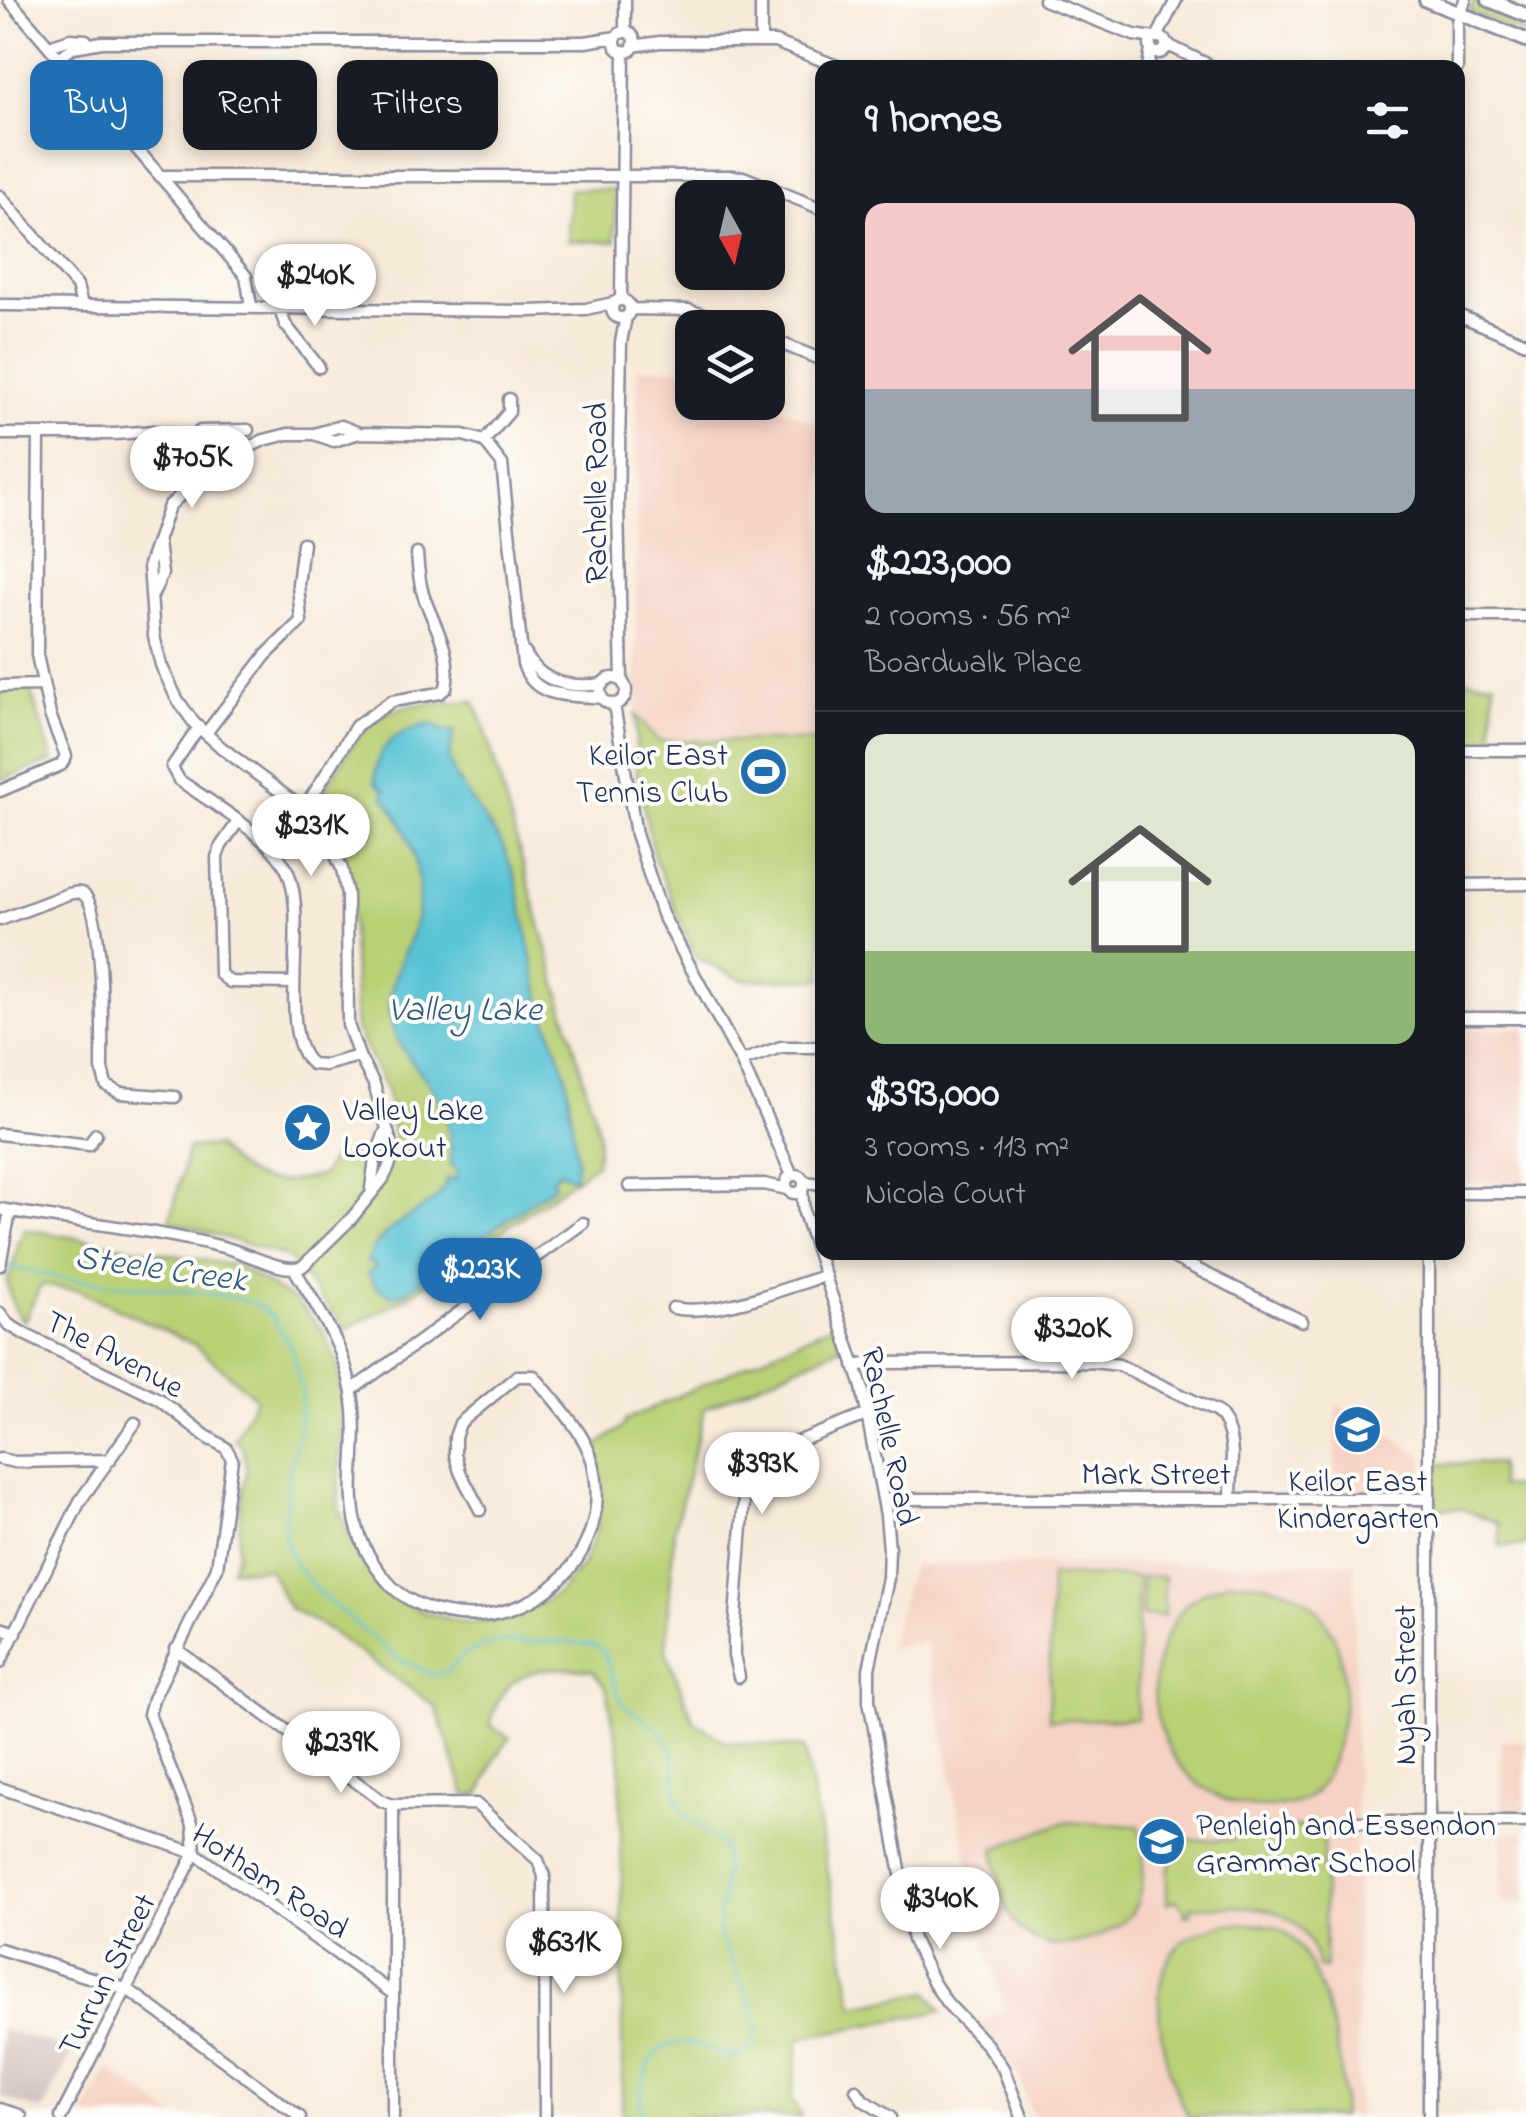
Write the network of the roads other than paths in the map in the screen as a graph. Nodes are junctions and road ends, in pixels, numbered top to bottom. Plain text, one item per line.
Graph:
1 (9, 0) edge
2 (625, 0) edge
3 (760, 0) edge
4 (1044, 0) edge
5 (1176, 0) edge
6 (1426, 0) edge
7 (1489, 0) edge
8 (1462, 6) edge
9 (1526, 14) edge
10 (1526, 40) edge
11 (760, 41) junction
12 (102, 42) junction
13 (625, 42) junction
14 (1158, 45) junction
15 (49, 46) junction
16 (60, 58) junction
17 (821, 60) edge
18 (1151, 60) edge
19 (1196, 60) edge
20 (1458, 60) edge
21 (160, 176) junction
22 (621, 176) junction
23 (0, 196) edge
24 (815, 206) edge
25 (0, 305) edge
26 (82, 305) junction
27 (247, 306) junction
28 (279, 307) junction
29 (620, 310) junction
30 (675, 310) edge
31 (1465, 319) edge
32 (1526, 342) edge
33 (785, 345) edge
34 (815, 357) edge
35 (319, 367) dead end
36 (509, 399) dead end
37 (248, 430) dead end
38 (0, 434) edge
39 (39, 434) junction
40 (484, 441) junction
41 (188, 443) junction
42 (208, 470) junction
43 (303, 543) dead end
44 (417, 554) dead end
45 (1465, 615) edge
46 (1526, 616) edge
47 (620, 645) junction
48 (522, 648) junction
49 (555, 681) junction
50 (622, 681) junction
51 (604, 682) junction
52 (42, 685) junction
53 (0, 686) edge
54 (548, 693) junction
55 (602, 698) junction
56 (614, 704) junction
57 (202, 730) junction
58 (1465, 750) edge
59 (1526, 750) edge
60 (0, 791) edge
61 (304, 810) junction
62 (237, 823) junction
63 (1526, 884) edge
64 (1465, 885) edge
65 (0, 920) edge
66 (294, 984) junction
67 (1465, 1018) edge
68 (1526, 1018) edge
69 (815, 1047) edge
70 (359, 1056) junction
71 (741, 1061) junction
72 (175, 1098) dead end
73 (0, 1134) edge
74 (96, 1134) dead end
75 (794, 1184) junction
76 (815, 1184) edge
77 (629, 1186) dead end
78 (1465, 1193) edge
79 (1526, 1193) edge
80 (5, 1210) edge
81 (583, 1223) dead end
82 (815, 1248) edge
83 (819, 1260) edge
84 (1178, 1260) edge
85 (1429, 1260) edge
86 (0, 1264) edge
87 (294, 1270) junction
88 (824, 1276) junction
89 (672, 1308) dead end
90 (0, 1313) edge
91 (1302, 1322) dead end
92 (854, 1366) junction
93 (352, 1390) junction
94 (868, 1414) junction
95 (135, 1423) dead end
96 (0, 1459) edge
97 (110, 1460) junction
98 (1231, 1498) junction
99 (1430, 1499) junction
100 (883, 1500) junction
101 (480, 1510) dead end
102 (0, 1628) edge
103 (16, 1634) junction
104 (176, 1649) junction
105 (0, 1663) edge
106 (739, 1678) dead end
107 (0, 1788) edge
108 (392, 1805) junction
109 (1358, 1822) dead end
110 (1429, 1822) junction
111 (1526, 1822) edge
112 (195, 1853) junction
113 (0, 1949) edge
114 (126, 1988) junction
115 (392, 1994) junction
116 (856, 2090) dead end
117 (0, 2111) edge
118 (19, 2117) edge
119 (61, 2117) edge
120 (300, 2117) edge
121 (393, 2117) edge
122 (545, 2117) edge
123 (890, 2117) edge
124 (1022, 2117) edge
125 (1429, 2117) edge

1 - 15 street
2 - 13 street, Rachelle Road
3 - 11 street
4 - 14 street
5 - 14 street
6 - 8 street
7 - 9 street
8 - 10 street
8 - 20 street
11 - 13 street
11 - 17 street
12 - 13 street
12 - 15 street
12 - 16 street
13 - 22 street, Rachelle Road
14 - 18 street
14 - 19 street
15 - 16 street
16 - 21 street
21 - 22 street
21 - 27 street
22 - 24 street
22 - 29 street, Rachelle Road
23 - 26 street
25 - 26 street
26 - 27 street
27 - 28 street
28 - 29 street
28 - 35 street
29 - 30 street
29 - 47 street, Rachelle Road
31 - 32 street
33 - 34 street
36 - 40 street
37 - 41 street
38 - 39 street
39 - 41 street
39 - 52 street
40 - 42 street
40 - 48 street
41 - 42 street
42 - 57 street
43 - 57 street
44 - 61 street
45 - 46 street
47 - 50 street, Rachelle Road
47 - 51 street, Rachelle Road
48 - 49 street
48 - 54 street
49 - 51 street
49 - 54 street
50 - 51 street
50 - 56 street
51 - 55 street
52 - 53 street
52 - 60 street
54 - 55 street
55 - 56 street
56 - 71 street, Rachelle Road
57 - 61 street
57 - 62 street
58 - 59 street
61 - 70 street
62 - 66 street
62 - 66 street
63 - 64 street
65 - 72 street
66 - 70 street
67 - 68 street
69 - 71 street
70 - 87 street
71 - 75 street, Rachelle Road
73 - 74 street
75 - 76 street
75 - 77 street
75 - 82 street, Rachelle Road
78 - 79 street
80 - 86 street
80 - 87 street
81 - 93 street
83 - 88 street, Rachelle Road
84 - 91 street
85 - 99 street, Nyah Street
87 - 93 street
88 - 89 street
88 - 92 street, Rachelle Road
90 - 104 street, The Avenue
92 - 94 street, Rachelle Road
92 - 98 street
93 - 101 street
94 - 100 street, Rachelle Road
94 - 106 street
95 - 97 street
96 - 97 street
97 - 103 street
98 - 99 street, Mark Street
98 - 100 street, Mark Street
99 - 110 street, Nyah Street
100 - 124 street, Rachelle Road
102 - 103 street
103 - 105 street
104 - 108 street
104 - 112 street, The Avenue
107 - 112 street, Hotham Road
108 - 115 street
108 - 122 street
109 - 110 street
110 - 111 street
110 - 125 street, Nyah Street
112 - 114 street, Turrun Street
112 - 115 street, Hotham Road
113 - 114 street
114 - 119 street, Turrun Street
114 - 120 street
115 - 121 street
116 - 123 street
117 - 118 main road

